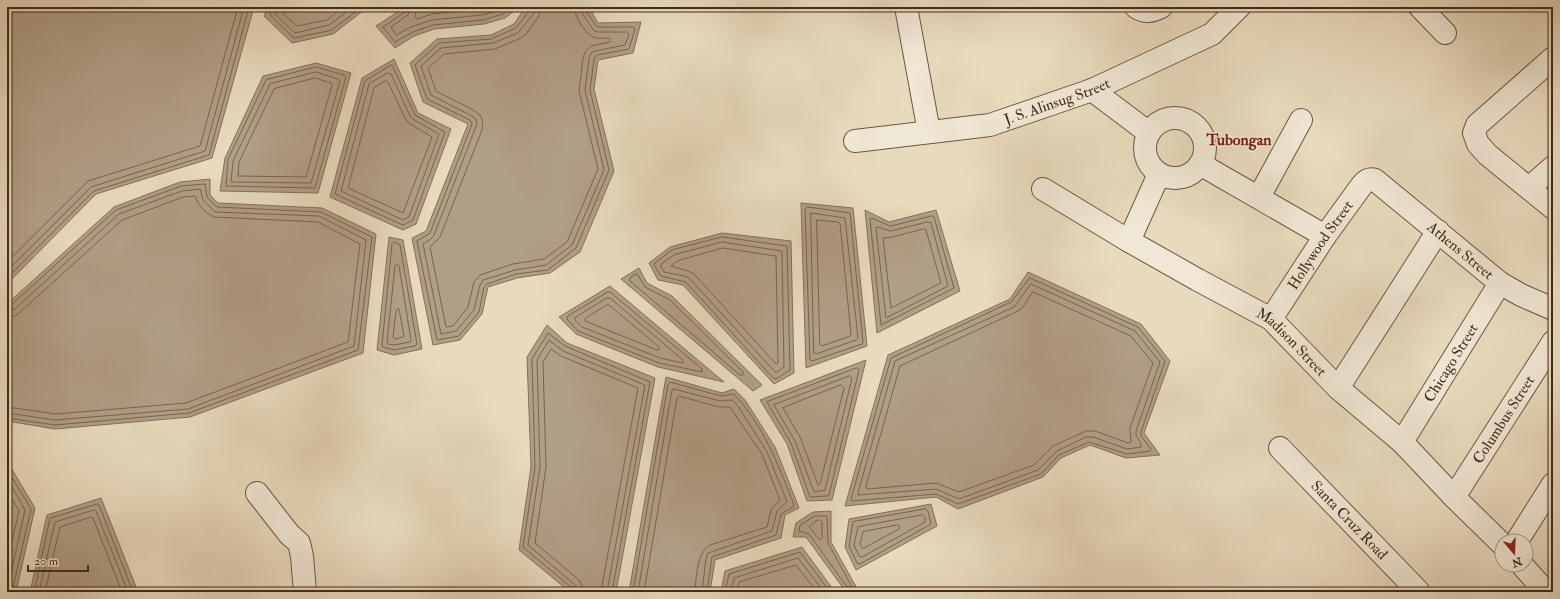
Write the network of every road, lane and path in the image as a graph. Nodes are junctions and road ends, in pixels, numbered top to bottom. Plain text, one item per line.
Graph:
1 (906, 7) edge
2 (1136, 7) edge
3 (1161, 7) edge
4 (1239, 7) edge
5 (1420, 7) edge
6 (1445, 33) dead end
7 (1553, 58) edge
8 (1092, 90) junction
9 (1301, 120) dead end
10 (929, 132) junction
11 (1149, 133) junction
12 (855, 141) dead end
13 (1200, 164) junction
14 (1553, 167) edge
15 (1159, 174) junction
16 (1375, 180) joint
17 (1528, 188) junction
18 (1043, 189) dead end
19 (1259, 197) junction
20 (1553, 208) edge
21 (1438, 232) junction
22 (1325, 236) junction
23 (1129, 240) junction
24 (1500, 283) junction
25 (1553, 309) edge
26 (1271, 319) junction
27 (1553, 342) edge
28 (1338, 388) junction
29 (1402, 442) junction
30 (1280, 448) dead end
31 (1553, 484) edge
32 (257, 493) dead end
33 (1454, 497) junction
34 (1522, 533) edge
35 (1494, 536) edge
36 (1529, 573) edge
37 (305, 592) edge
38 (1419, 592) edge
39 (1546, 592) edge

1 - 10 street
2 - 3 street
4 - 8 street, J. S. Alinsug Street
5 - 6 street
7 - 17 street
8 - 10 street, J. S. Alinsug Street
8 - 11 street
9 - 19 street
10 - 12 street, J. S. Alinsug Street
11 - 13 street
11 - 15 street
13 - 15 street
13 - 19 street
14 - 17 street
15 - 23 street
16 - 21 street, Athens Street
16 - 22 street, Hollywood Street
17 - 20 street
18 - 23 street, Madison Street
19 - 22 street
21 - 24 street, Athens Street
21 - 28 street
22 - 26 street, Hollywood Street
23 - 26 street, Madison Street
24 - 25 street, Athens Street
24 - 29 street, Chicago Street
26 - 28 street, Madison Street
27 - 33 street, Columbus Street
28 - 29 street, Madison Street
29 - 33 street, Madison Street
30 - 38 street, Santa Cruz Road
31 - 34 street
32 - 37 street
33 - 35 street, Madison Street
36 - 39 street

